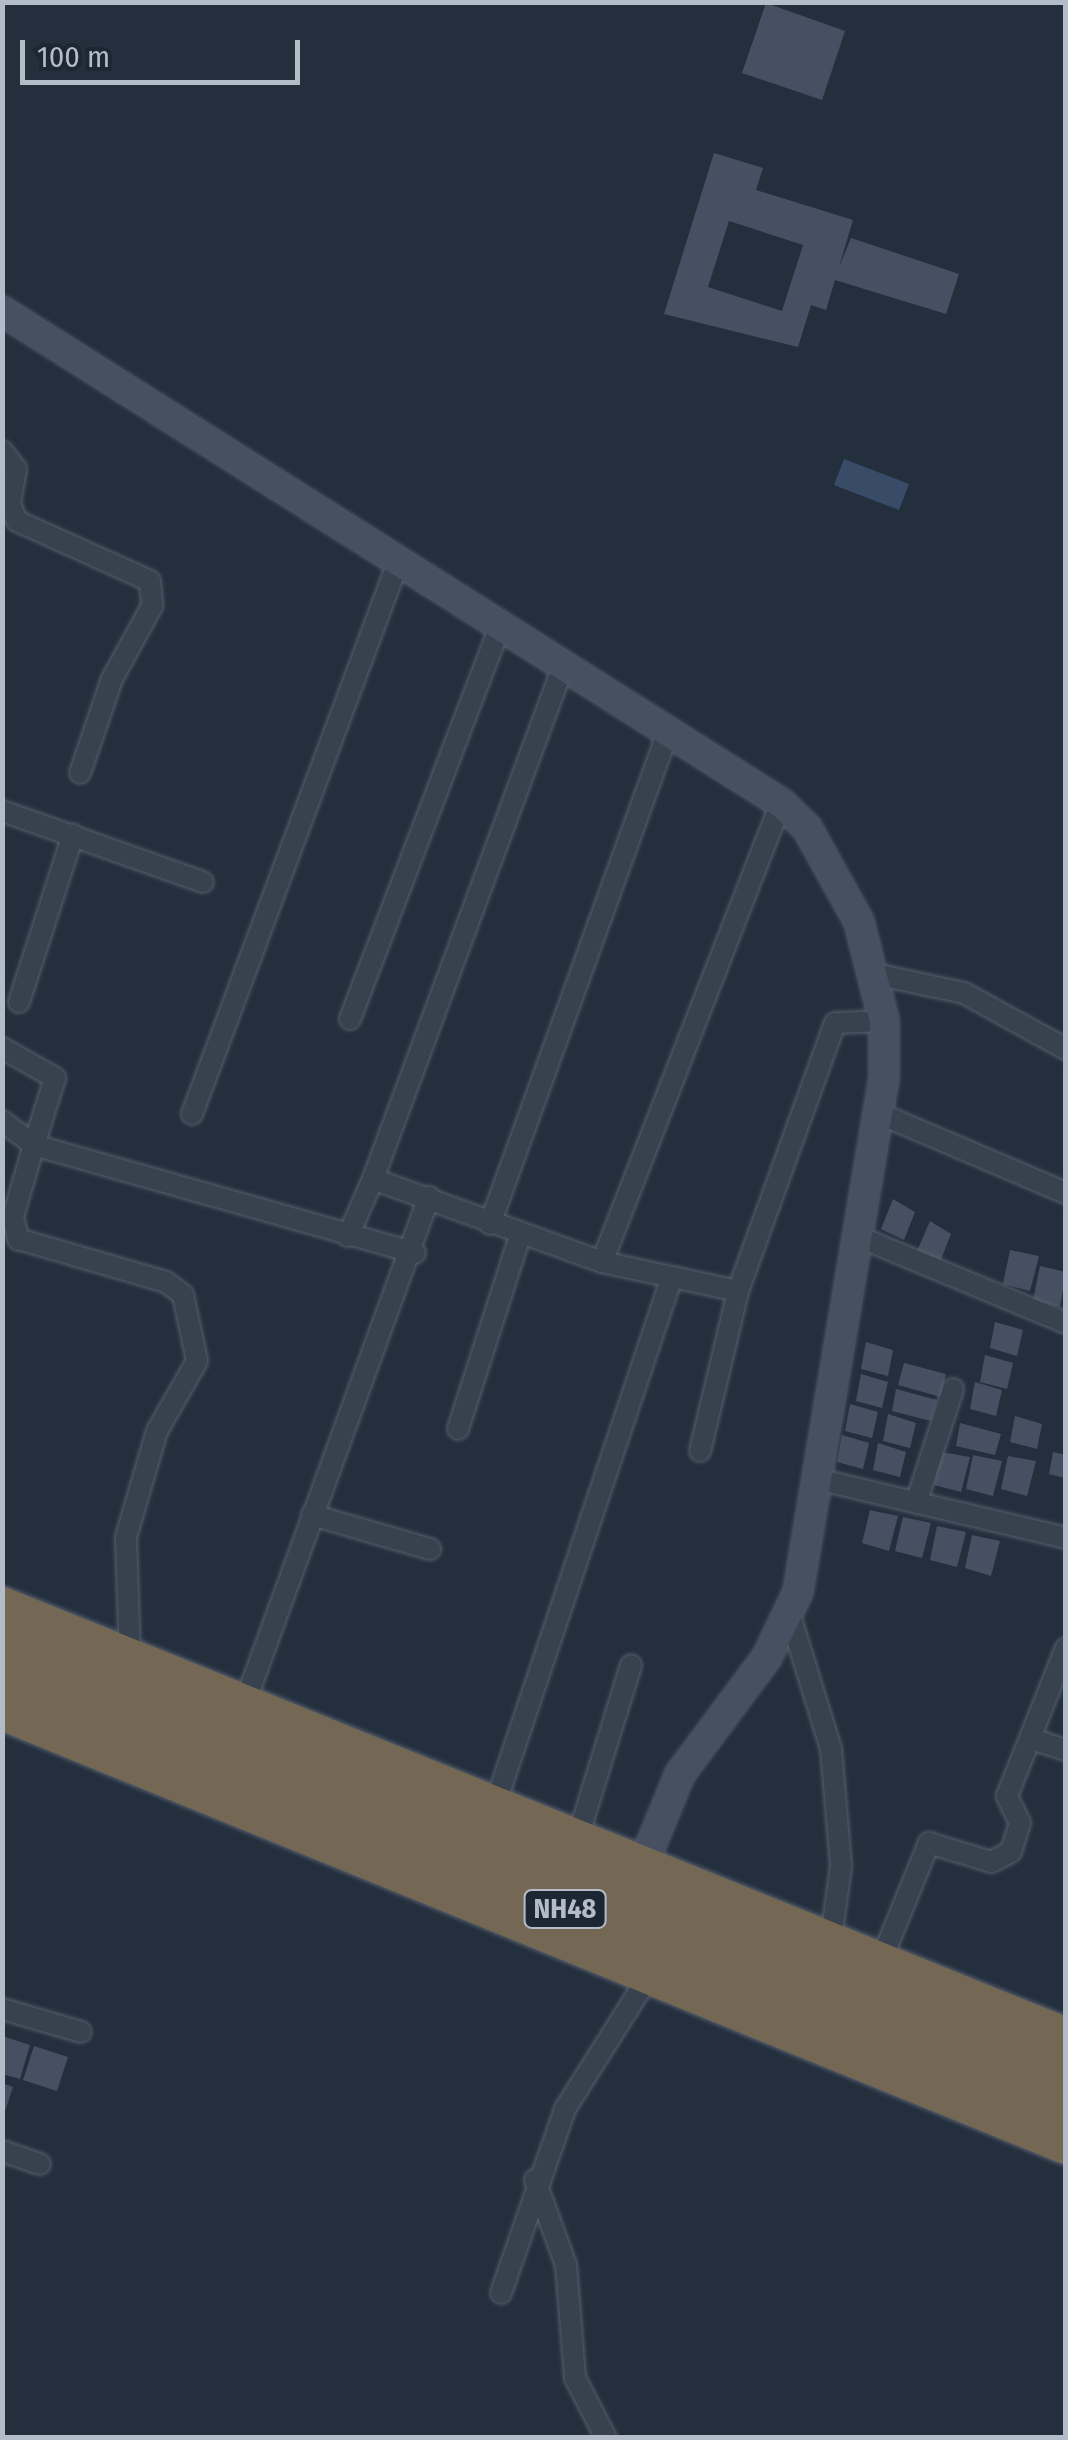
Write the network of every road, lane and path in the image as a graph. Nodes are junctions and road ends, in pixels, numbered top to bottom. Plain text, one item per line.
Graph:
1 (2, 310) edge
2 (2, 450) edge
3 (397, 565) junction
4 (500, 626) junction
5 (564, 664) junction
6 (668, 732) junction
7 (80, 773) dead end
8 (781, 803) junction
9 (2, 811) edge
10 (73, 835) junction
11 (204, 882) dead end
12 (875, 974) junction
13 (18, 1002) dead end
14 (350, 1019) dead end
15 (884, 1021) junction
16 (2, 1048) edge
17 (1066, 1049) edge
18 (878, 1113) junction
19 (192, 1114) dead end
20 (2, 1121) edge
21 (34, 1145) junction
22 (373, 1179) junction
23 (1066, 1193) edge
24 (428, 1197) junction
25 (490, 1224) junction
26 (522, 1233) junction
27 (348, 1236) junction
28 (857, 1236) junction
29 (414, 1252) junction
30 (602, 1262) junction
31 (671, 1280) junction
32 (738, 1291) junction
33 (1066, 1322) edge
34 (953, 1390) dead end
35 (458, 1429) dead end
36 (700, 1451) dead end
37 (816, 1479) junction
38 (916, 1503) junction
39 (312, 1515) junction
40 (1066, 1538) edge
41 (430, 1550) dead end
42 (2, 1606) edge
43 (791, 1619) junction
44 (2, 1643) edge
45 (1065, 1649) edge
46 (130, 1657) junction
47 (632, 1665) dead end
48 (2, 1678) edge
49 (72, 1690) junction
50 (244, 1705) junction
51 (2, 1711) edge
52 (1032, 1739) junction
53 (1066, 1750) edge
54 (494, 1811) junction
55 (576, 1843) junction
56 (641, 1869) junction
57 (830, 1946) junction
58 (880, 1963) junction
59 (647, 1979) junction
60 (2, 2009) edge
61 (81, 2032) dead end
62 (1066, 2037) edge
63 (1066, 2072) edge
64 (1066, 2106) edge
65 (1066, 2145) edge
66 (2, 2151) edge
67 (40, 2164) dead end
68 (535, 2180) junction
69 (501, 2293) dead end
70 (606, 2438) edge

1 - 3 street
2 - 7 street
3 - 4 street
3 - 19 street
4 - 5 street
4 - 14 street
5 - 6 street
5 - 22 street
6 - 8 street
6 - 25 street
8 - 12 street
8 - 30 street
9 - 10 street
10 - 11 street
10 - 13 street
12 - 15 street
12 - 17 street
15 - 18 street
15 - 32 street
16 - 21 street
18 - 23 street
18 - 28 street
20 - 21 street
21 - 27 street
21 - 46 street
22 - 24 street
22 - 27 street
24 - 25 street
24 - 29 street
25 - 26 street
26 - 30 street
26 - 35 street
27 - 29 street
28 - 33 street
28 - 37 street
29 - 39 street
30 - 31 street
31 - 32 street
31 - 54 street
32 - 36 street
34 - 38 street
37 - 38 street
37 - 43 street
38 - 40 street
39 - 41 street
39 - 50 street
42 - 46 highway
43 - 56 street
43 - 57 street
44 - 49 highway, NH48
45 - 52 street
46 - 50 highway
47 - 55 street
48 - 49 highway, NH48
49 - 63 highway, NH48
49 - 64 highway, NH48
50 - 54 highway
51 - 59 highway
52 - 53 street
52 - 58 street
54 - 55 highway
55 - 56 highway
56 - 57 highway
57 - 58 highway
58 - 62 highway
59 - 65 highway
59 - 68 street
60 - 61 street
66 - 67 street
68 - 69 street
68 - 70 street

